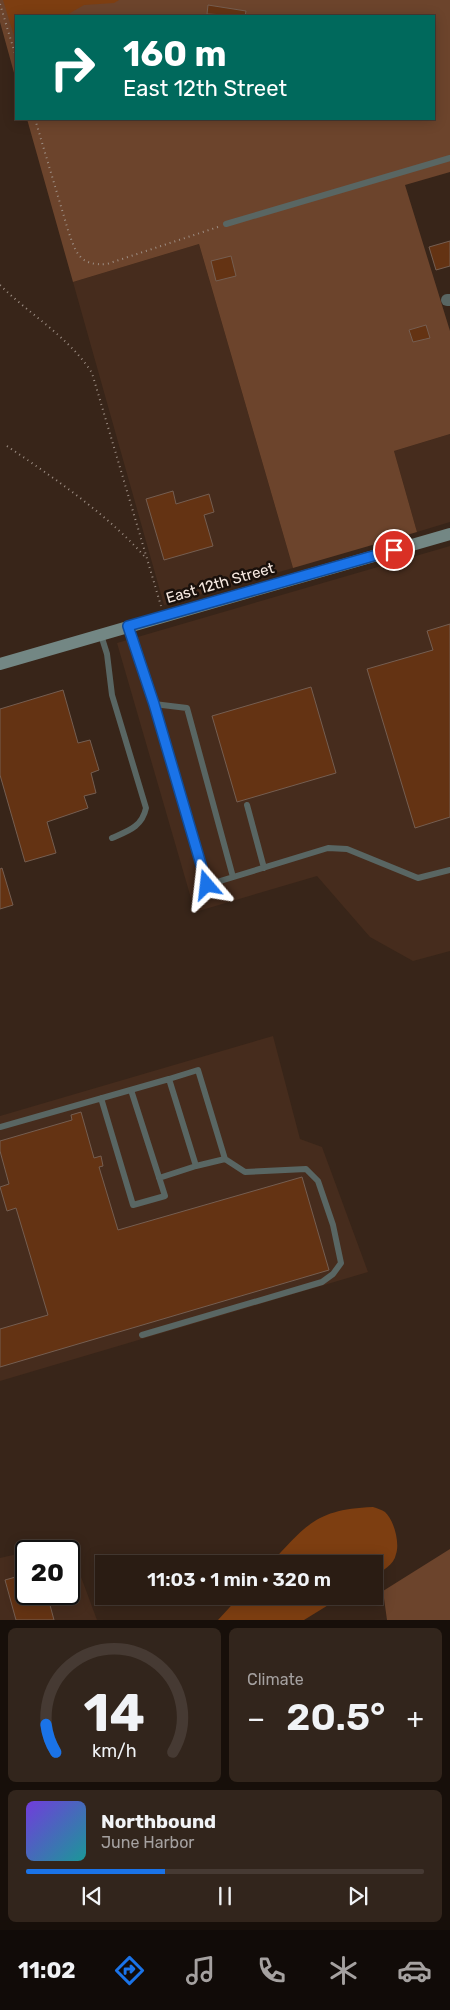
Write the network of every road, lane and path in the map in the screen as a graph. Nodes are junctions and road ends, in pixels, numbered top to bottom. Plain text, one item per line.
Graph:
1 (0, 4) edge
2 (15, 54) edge
3 (35, 120) edge
4 (450, 158) edge
5 (226, 224) joint
6 (0, 285) edge
7 (7, 446) dead end
8 (450, 534) edge
9 (145, 558) junction
10 (164, 616) junction
11 (128, 626) junction
12 (101, 635) junction
13 (0, 664) edge
14 (154, 704) junction
15 (247, 806) dead end
16 (112, 838) dead end
17 (264, 868) junction
18 (450, 870) edge
19 (233, 877) junction
20 (169, 1079) junction
21 (131, 1090) junction
22 (101, 1098) junction
23 (0, 1127) edge
24 (225, 1159) junction
25 (196, 1166) junction
26 (159, 1178) junction
27 (142, 1335) dead end

1 - 2 path
3 - 5 path
4 - 5 lane
6 - 9 path
7 - 9 path
8 - 10 street, East 12th Street
9 - 10 path
10 - 11 street, East 12th Street
11 - 12 street, East 12th Street
11 - 14 lane
12 - 13 street, East 12th Street
12 - 16 lane
14 - 19 lane
14 - 19 lane
15 - 17 lane
17 - 18 lane
17 - 19 lane
20 - 21 lane
20 - 24 lane
20 - 25 lane
21 - 22 lane
21 - 26 lane
22 - 23 lane
22 - 26 lane
24 - 25 lane
24 - 27 lane
25 - 26 lane

